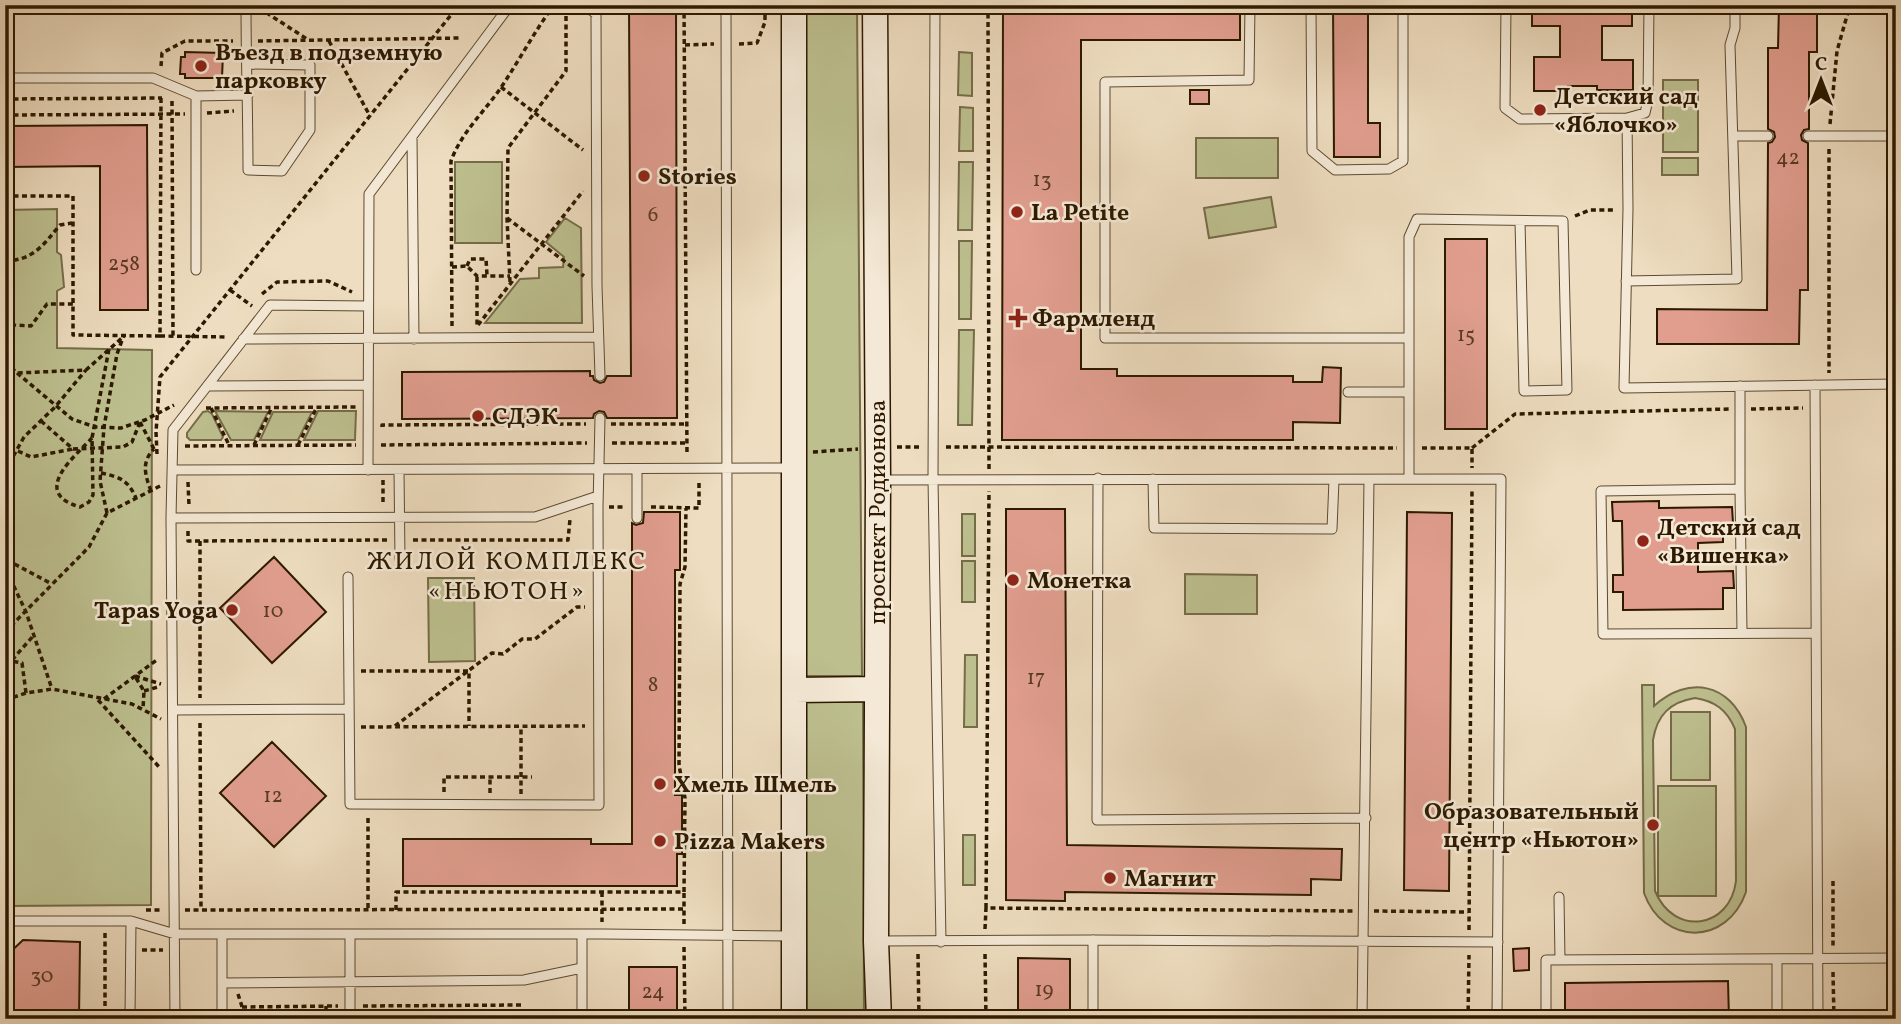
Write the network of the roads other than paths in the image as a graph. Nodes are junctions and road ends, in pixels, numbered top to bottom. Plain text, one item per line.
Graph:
1 (246, 5) edge
2 (510, 5) edge
3 (585, 5) edge
4 (726, 5) edge
5 (794, 5) edge
6 (875, 5) edge
7 (935, 5) edge
8 (1250, 5) edge
9 (1311, 5) edge
10 (1403, 5) edge
11 (1506, 5) edge
12 (1649, 5) edge
13 (1735, 5) edge
14 (247, 64) junction
15 (5, 78) edge
16 (248, 95) junction
17 (196, 96) junction
18 (1627, 118) junction
19 (412, 136) junction
20 (1733, 136) junction
21 (1768, 136) dead end
22 (1808, 136) dead end
23 (1896, 136) edge
24 (1520, 220) junction
25 (196, 270) dead end
26 (1626, 281) junction
27 (368, 306) junction
28 (598, 337) junction
29 (1408, 338) junction
30 (368, 339) junction
31 (414, 339) junction
32 (243, 340) junction
33 (600, 376) dead end
34 (1896, 384) edge
35 (368, 385) junction
36 (1815, 385) junction
37 (207, 386) junction
38 (1740, 386) junction
39 (1348, 392) dead end
40 (1408, 392) junction
41 (600, 421) road end
42 (795, 460) junction
43 (600, 469) junction
44 (637, 469) junction
45 (727, 469) junction
46 (368, 470) junction
47 (399, 470) junction
48 (172, 475) junction
49 (1098, 478) junction
50 (933, 479) junction
51 (1153, 479) junction
52 (878, 480) junction
53 (1334, 480) junction
54 (1368, 480) junction
55 (1409, 480) junction
56 (1740, 489) junction
57 (598, 496) junction
58 (172, 518) junction
59 (400, 518) junction
60 (637, 518) dead end
61 (400, 559) dead end
62 (348, 577) dead end
63 (1742, 633) junction
64 (1816, 633) junction
65 (795, 690) junction
66 (877, 690) junction
67 (349, 709) junction
68 (173, 710) junction
69 (1366, 818) junction
70 (1559, 897) dead end
71 (5, 921) edge
72 (131, 921) junction
73 (175, 934) junction
74 (582, 934) junction
75 (222, 935) junction
76 (350, 935) junction
77 (728, 935) junction
78 (795, 936) junction
79 (1093, 940) junction
80 (876, 941) junction
81 (941, 942) junction
82 (1363, 942) junction
83 (1498, 943) junction
84 (1896, 958) edge
85 (1777, 959) junction
86 (1818, 959) junction
87 (1560, 960) junction
88 (582, 968) junction
89 (350, 981) junction
90 (222, 983) junction
91 (131, 1019) edge
92 (175, 1019) edge
93 (222, 1019) edge
94 (350, 1019) edge
95 (582, 1019) edge
96 (728, 1019) edge
97 (794, 1019) edge
98 (879, 1019) edge
99 (1093, 1019) edge
100 (1362, 1019) edge
101 (1497, 1019) edge
102 (1546, 1019) edge
103 (1777, 1019) edge
104 (1818, 1019) edge

1 - 14 lane
2 - 19 lane
3 - 28 lane
4 - 45 lane
5 - 42 street
6 - 52 street, проспект Родионова
7 - 50 lane
8 - 29 lane
9 - 10 lane
11 - 18 lane
12 - 18 lane
13 - 20 lane
14 - 16 lane
14 - 16 lane
15 - 17 lane
16 - 17 lane
17 - 25 lane
18 - 26 lane
19 - 27 lane
19 - 31 lane
20 - 21 lane
20 - 26 lane
22 - 23 lane
24 - 24 lane
24 - 29 lane
26 - 38 lane
27 - 30 lane
27 - 32 lane
28 - 31 lane
28 - 33 lane
29 - 40 lane
30 - 31 lane
30 - 32 lane
30 - 35 lane
32 - 37 lane
34 - 36 lane
35 - 37 lane
35 - 46 lane
36 - 38 lane
36 - 64 lane
37 - 48 lane
38 - 56 lane
39 - 40 lane
40 - 55 lane
41 - 43 lane
42 - 45 lane
42 - 65 street
43 - 44 lane
43 - 47 lane
43 - 57 lane
44 - 45 lane
44 - 60 lane
45 - 77 lane
46 - 47 lane
46 - 48 lane
47 - 59 lane
48 - 58 lane
49 - 50 lane
49 - 51 lane
49 - 69 lane
50 - 52 lane
50 - 81 lane
51 - 53 lane
51 - 53 lane
52 - 66 street, проспект Родионова
53 - 54 lane
54 - 55 lane
54 - 69 lane
55 - 83 lane
56 - 63 lane
56 - 63 lane
57 - 59 lane
57 - 67 lane
58 - 59 lane
58 - 68 lane
59 - 61 lane
62 - 67 lane
63 - 64 lane
64 - 86 lane
65 - 66 street
65 - 78 street
66 - 80 street, проспект Родионова
67 - 68 lane
68 - 73 lane
69 - 82 lane
70 - 87 lane
71 - 72 lane
72 - 73 lane
72 - 91 lane
73 - 75 lane
73 - 92 lane
74 - 76 lane
74 - 77 lane
74 - 88 lane
75 - 76 lane
75 - 90 lane
76 - 89 lane
77 - 78 lane
77 - 96 lane
78 - 97 street
79 - 81 lane
79 - 82 lane
79 - 99 lane
80 - 81 lane
80 - 98 street, проспект Родионова
82 - 83 lane
82 - 100 lane
83 - 101 lane
84 - 86 lane
85 - 86 lane
85 - 87 lane
85 - 103 lane
86 - 104 lane
87 - 102 lane
88 - 89 lane
88 - 95 lane
89 - 90 lane
89 - 94 lane
90 - 93 lane

